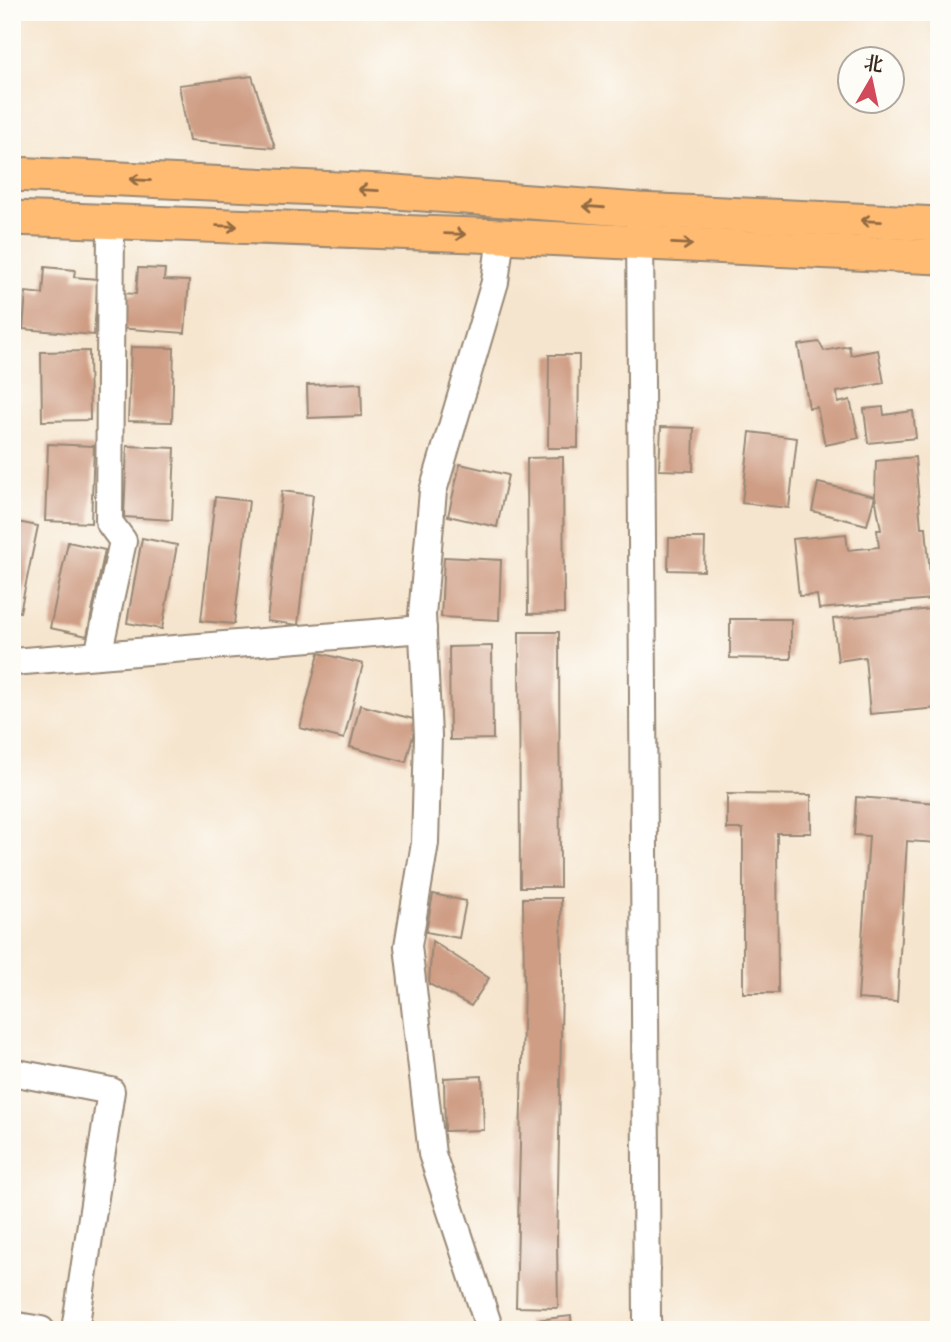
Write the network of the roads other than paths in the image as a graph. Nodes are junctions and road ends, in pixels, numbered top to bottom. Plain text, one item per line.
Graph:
1 (12, 174) edge
2 (12, 218) edge
3 (111, 222) junction
4 (939, 224) edge
5 (640, 226) junction
6 (501, 236) junction
7 (939, 257) edge
8 (423, 629) junction
9 (98, 655) junction
10 (12, 662) edge
11 (12, 1072) edge
12 (12, 1325) edge
13 (41, 1330) edge
14 (75, 1330) edge
15 (490, 1330) edge
16 (649, 1330) edge

5 -> 1 main road
2 - 3 main road
3 -> 6 main road
3 - 9 street
4 -> 5 main road
5 - 6 main road
5 -> 7 main road
5 - 16 street
6 - 8 street
8 - 9 street
8 - 15 street
9 - 10 street
11 - 14 street
12 - 13 street

